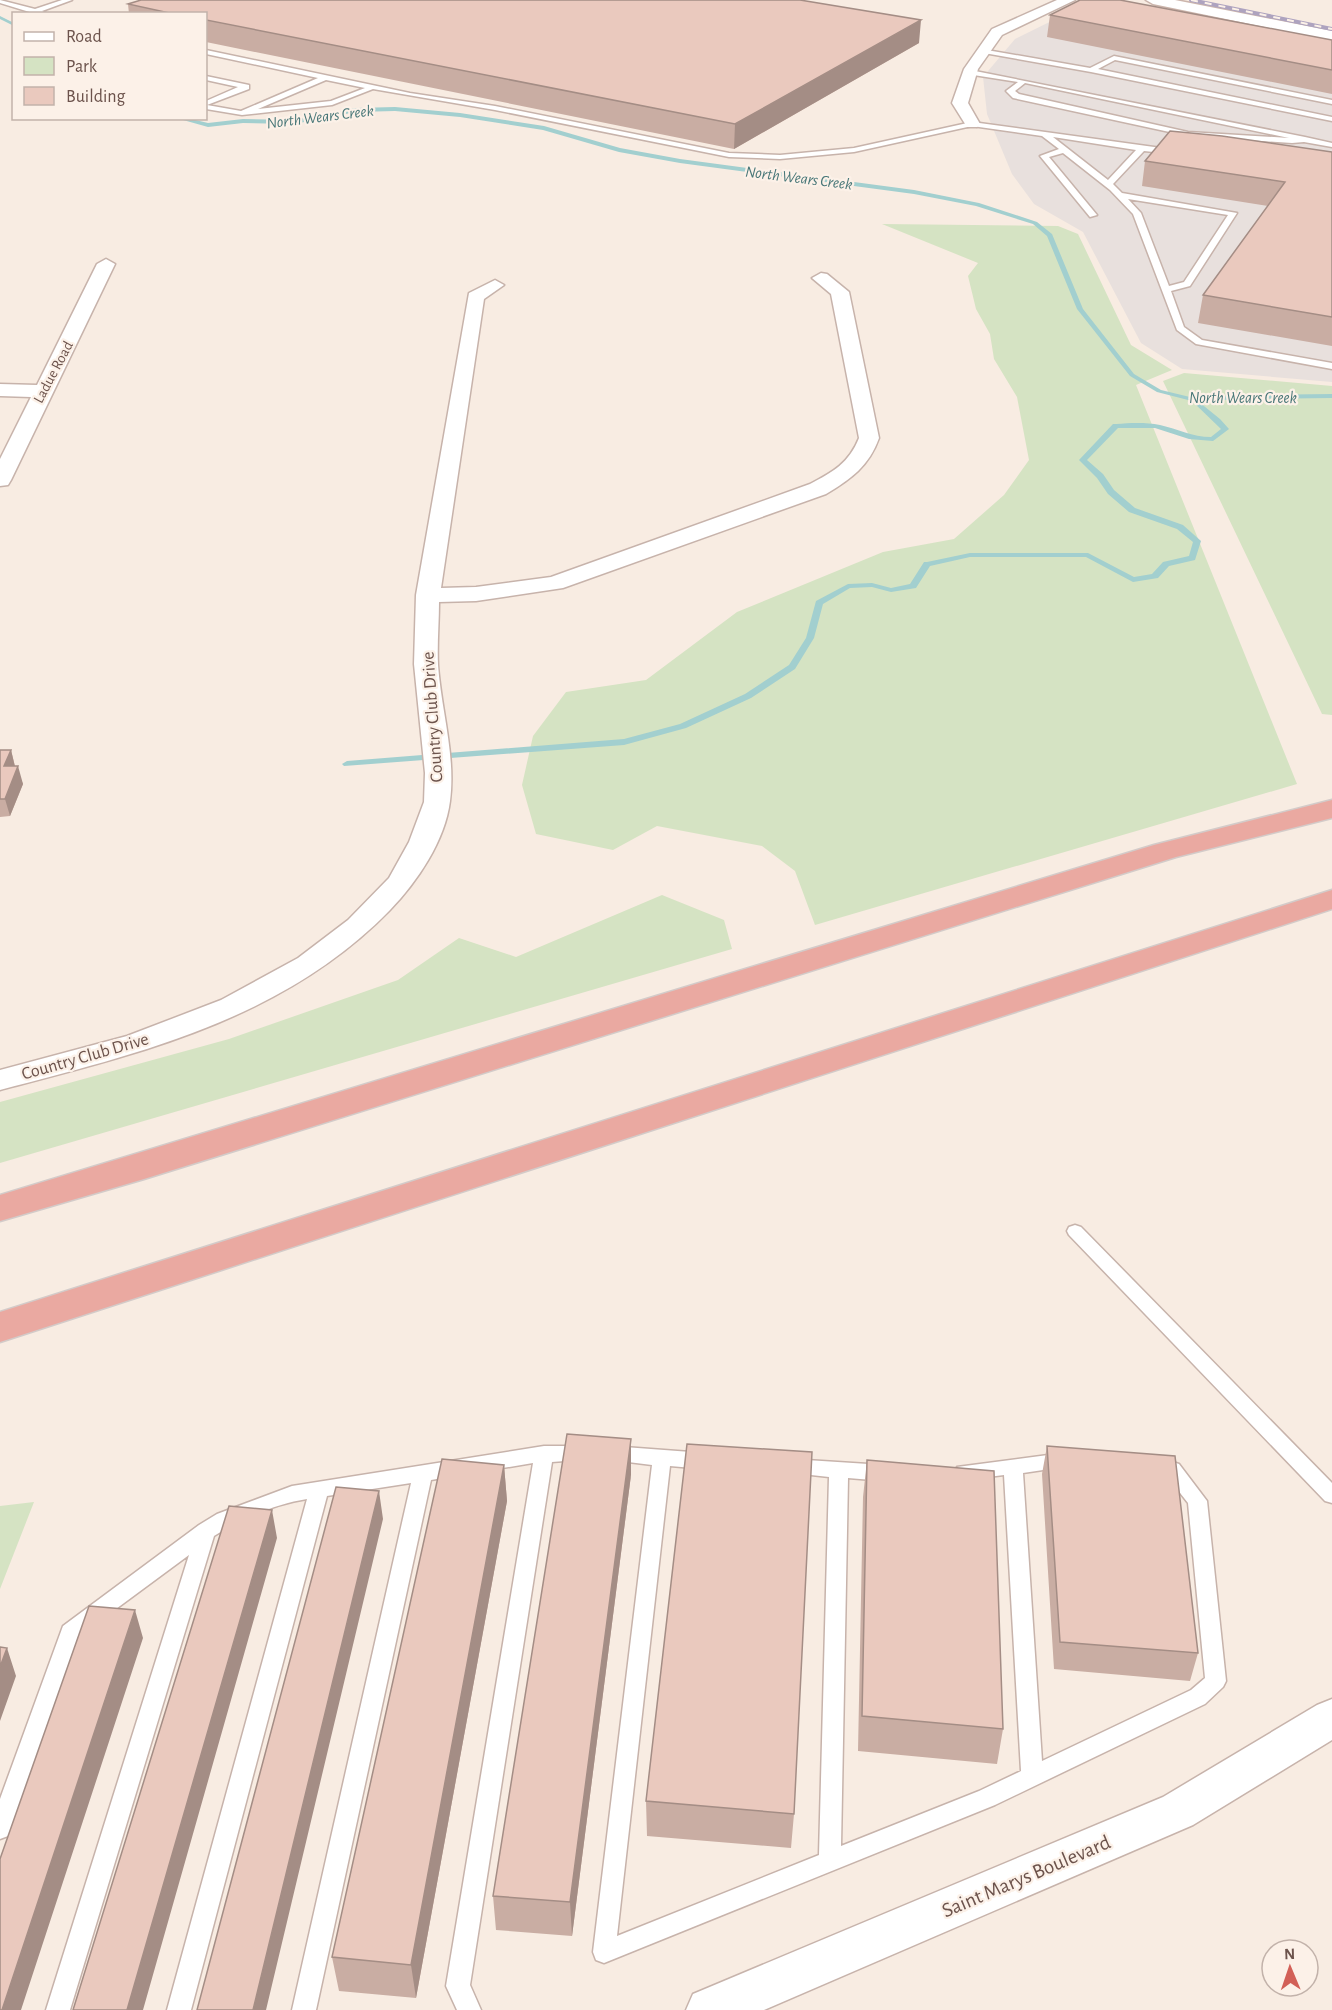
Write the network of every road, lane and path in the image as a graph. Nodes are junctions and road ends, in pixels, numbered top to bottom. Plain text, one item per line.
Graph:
1 (69, 0) edge
2 (1068, 0) edge
3 (1153, 0) edge
4 (0, 2) edge
5 (35, 11) junction
6 (38, 12) edge
7 (1332, 36) edge
8 (984, 51) junction
9 (207, 52) edge
10 (1091, 70) junction
11 (970, 72) junction
12 (326, 77) junction
13 (207, 79) edge
14 (1024, 81) junction
15 (374, 87) junction
16 (1332, 102) edge
17 (207, 105) edge
18 (207, 105) edge
19 (242, 113) junction
20 (1332, 119) edge
21 (972, 124) junction
22 (1044, 134) junction
23 (1305, 139) junction
24 (1332, 145) edge
25 (1142, 148) junction
26 (1065, 150) junction
27 (1185, 153) edge
28 (1109, 184) junction
29 (1120, 195) junction
30 (1093, 215) dead end
31 (106, 264) dead end
32 (821, 278) dead end
33 (495, 285) dead end
34 (1166, 290) junction
35 (1332, 366) edge
36 (0, 390) edge
37 (42, 391) junction
38 (0, 480) edge
39 (428, 595) junction
40 (1332, 809) edge
41 (1332, 899) edge
42 (0, 1080) edge
43 (0, 1208) edge
44 (1075, 1231) dead end
45 (0, 1327) edge
46 (544, 1454) junction
47 (662, 1458) junction
48 (1080, 1460) edge
49 (721, 1462) edge
50 (1142, 1463) edge
51 (768, 1466) edge
52 (1013, 1466) junction
53 (839, 1470) junction
54 (423, 1472) junction
55 (907, 1474) edge
56 (942, 1474) edge
57 (319, 1489) junction
58 (1332, 1495) edge
59 (206, 1531) junction
60 (1332, 1718) edge
61 (1032, 1777) junction
62 (0, 1829) edge
63 (830, 1861) junction
64 (58, 2010) edge
65 (179, 2010) edge
66 (304, 2010) edge
67 (469, 2010) edge
68 (709, 2010) edge

1 - 5 lane
2 - 8 street
3 - 7 main road
4 - 5 lane
5 - 6 lane
8 - 10 lane
8 - 11 street
9 - 12 lane
10 - 16 lane
10 - 20 lane
11 - 14 lane
11 - 21 street
12 - 15 lane
12 - 19 lane
13 - 18 lane
14 - 23 lane
14 - 23 lane
15 - 19 lane
15 - 21 lane
17 - 19 lane
21 - 22 lane
22 - 25 lane
22 - 26 lane
23 - 24 lane
25 - 27 lane
25 - 28 lane
26 - 28 lane
26 - 30 lane
28 - 29 lane
29 - 34 lane
29 - 34 lane
31 - 37 street, Ladue Road
32 - 39 street
33 - 39 street, Country Club Drive
34 - 35 lane
36 - 37 street
37 - 38 street, Ladue Road
39 - 42 street, Country Club Drive
40 - 43 highway
41 - 45 highway
44 - 58 lane
46 - 47 lane
46 - 54 lane
46 - 67 lane
47 - 49 lane
47 - 63 lane
48 - 52 lane
50 - 61 lane
51 - 53 lane
52 - 56 lane
52 - 61 lane
53 - 55 lane
53 - 63 lane
54 - 57 lane
54 - 66 lane
57 - 59 lane
57 - 65 lane
59 - 62 lane
59 - 64 lane
60 - 68 street, Saint Marys Boulevard
61 - 63 lane

